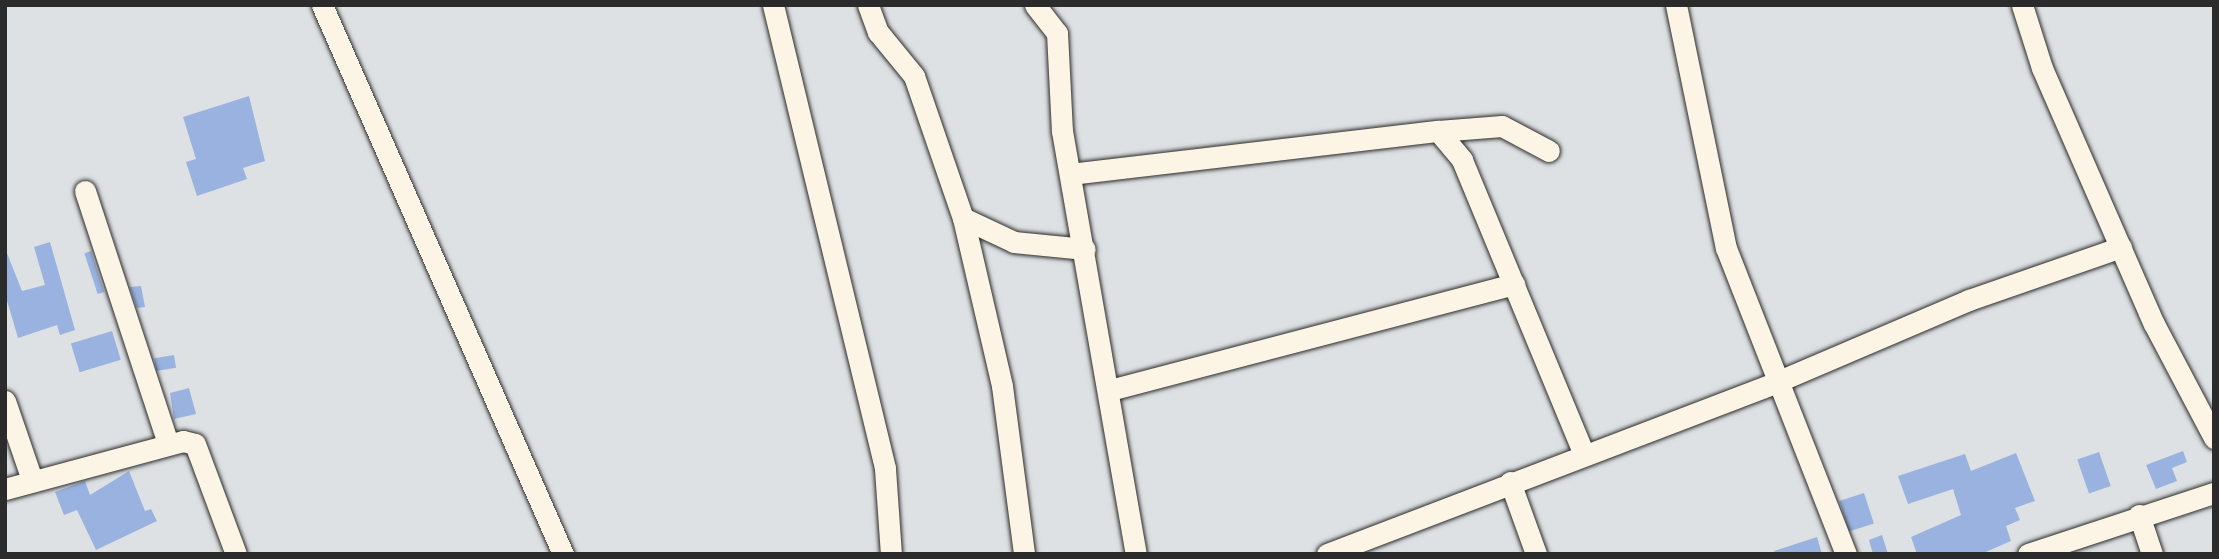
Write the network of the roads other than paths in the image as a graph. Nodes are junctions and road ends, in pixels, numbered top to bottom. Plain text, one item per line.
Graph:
1 (322, 5) edge
2 (773, 5) edge
3 (868, 5) edge
4 (1035, 5) edge
5 (1676, 5) edge
6 (2022, 5) edge
7 (1438, 131) junction
8 (1549, 151) dead end
9 (1070, 174) junction
10 (85, 191) dead end
11 (963, 218) junction
12 (2121, 247) junction
13 (1085, 249) junction
14 (1514, 284) junction
15 (1779, 381) junction
16 (1110, 390) junction
17 (5, 401) edge
18 (2214, 438) edge
19 (168, 444) junction
20 (1584, 454) junction
21 (32, 480) junction
22 (1510, 482) junction
23 (5, 489) edge
24 (2214, 493) edge
25 (2139, 515) junction
26 (1356, 548) edge
27 (236, 554) edge
28 (563, 554) edge
29 (891, 554) edge
30 (1024, 554) edge
31 (1136, 554) edge
32 (1327, 554) edge
33 (1536, 554) edge
34 (1846, 554) edge
35 (2028, 554) edge
36 (2152, 554) edge

1 - 28 street
2 - 29 street
3 - 11 street
4 - 9 street
5 - 15 street
6 - 12 street
7 - 8 street
7 - 9 street
7 - 14 street
9 - 13 street
10 - 19 street
11 - 13 street
11 - 30 street
12 - 15 street
12 - 18 street
13 - 16 street
14 - 16 street
14 - 20 street
15 - 20 street
15 - 34 street
16 - 31 street
17 - 21 street
19 - 21 street
19 - 27 street
20 - 22 street
21 - 23 street
22 - 26 street
22 - 33 street
24 - 25 street
25 - 35 street
25 - 36 street
26 - 32 street

